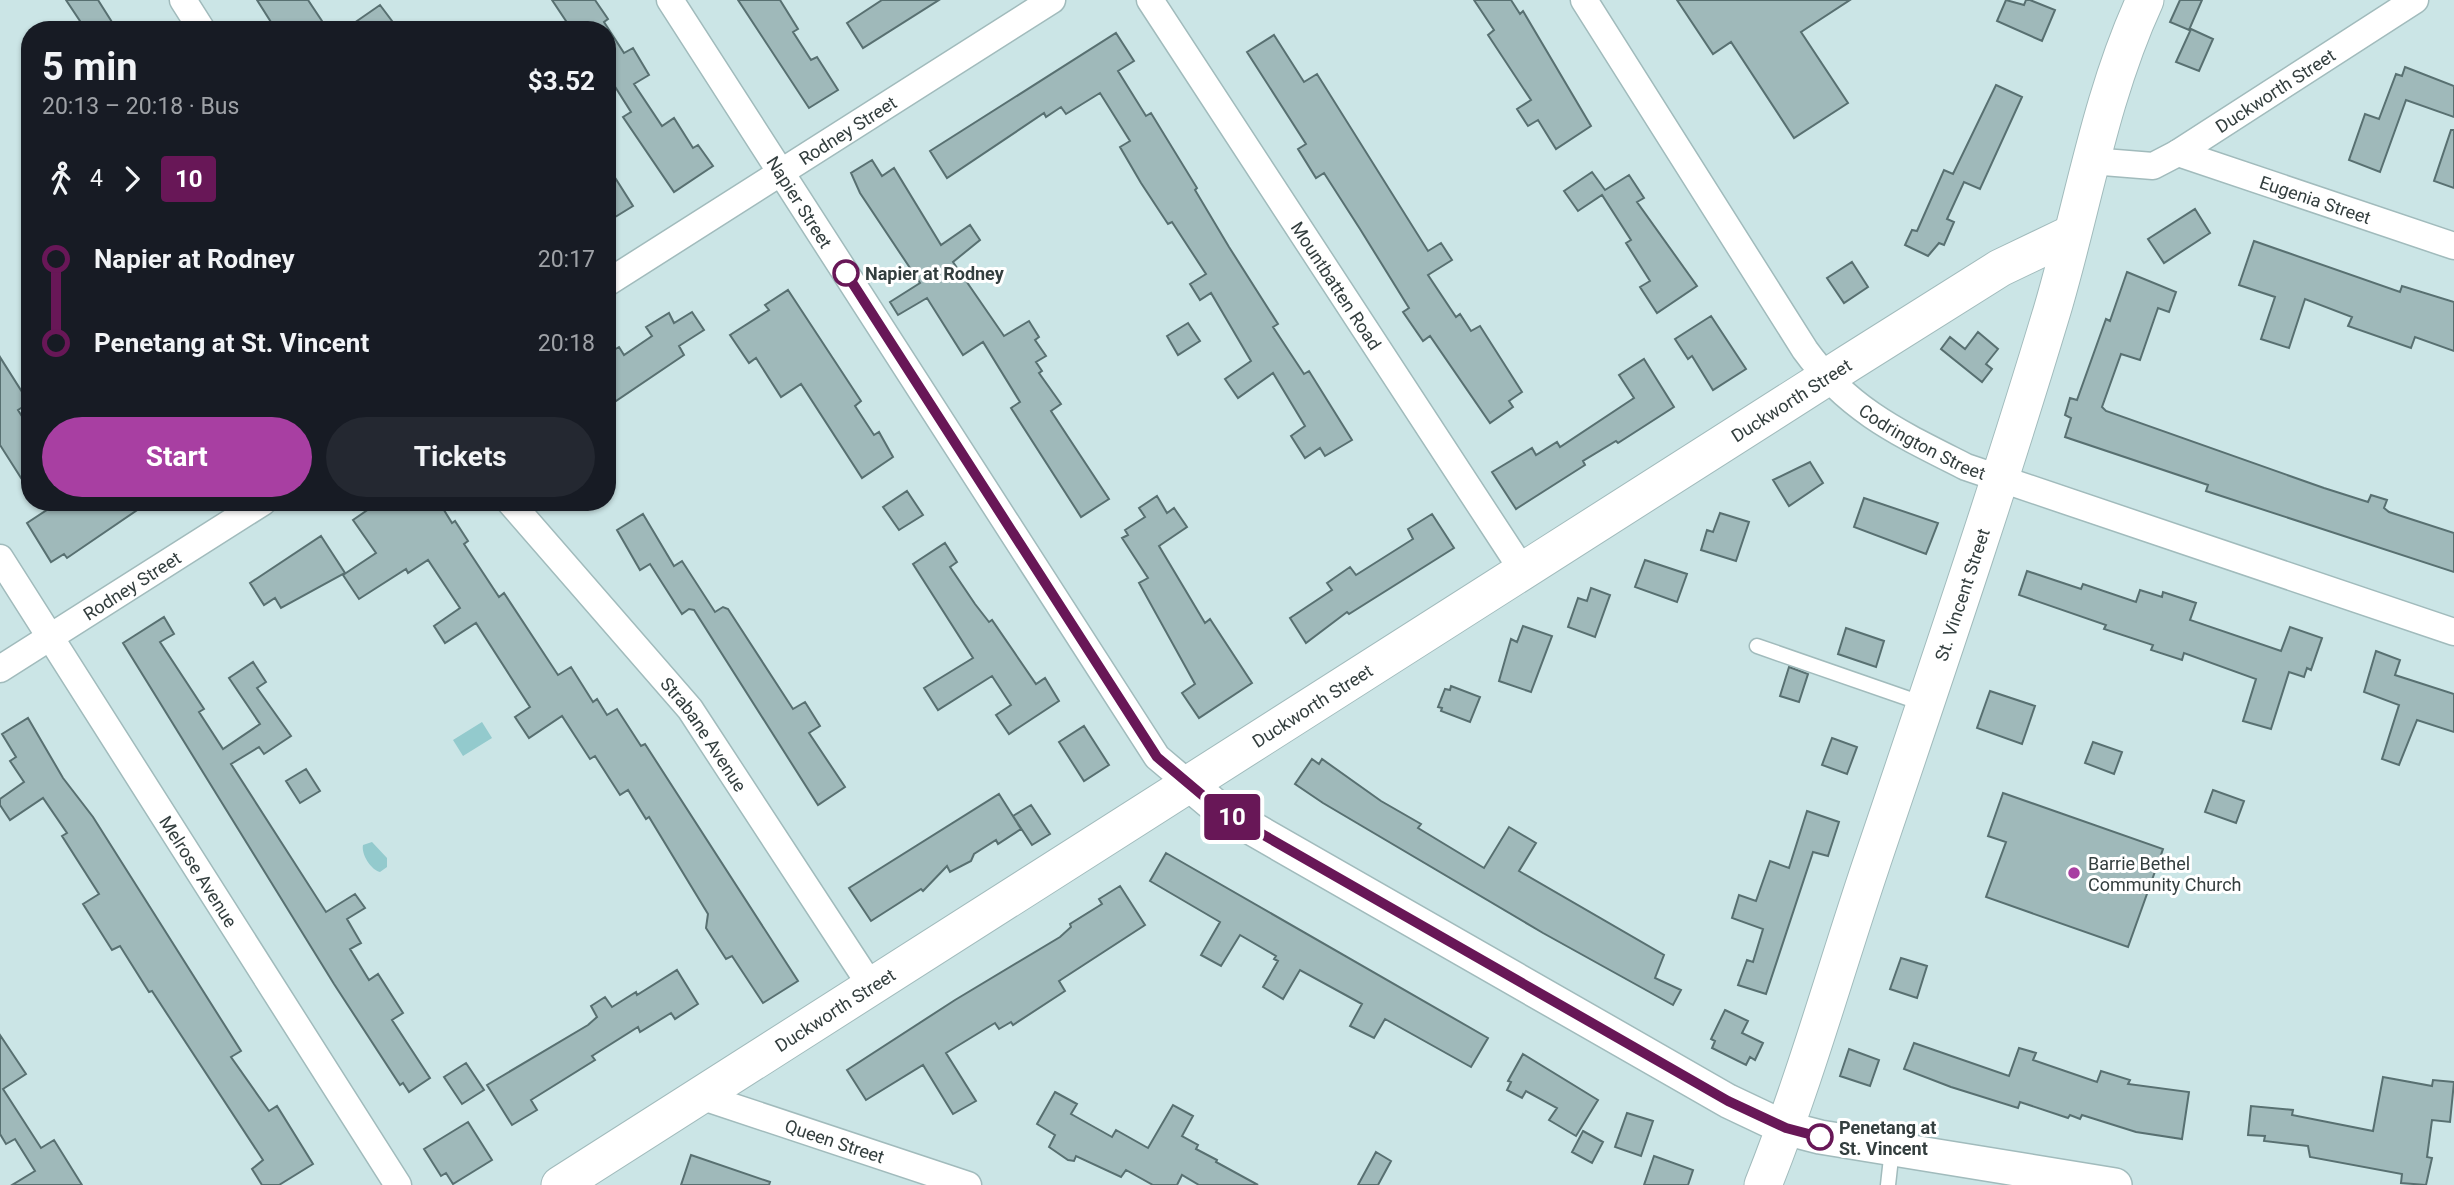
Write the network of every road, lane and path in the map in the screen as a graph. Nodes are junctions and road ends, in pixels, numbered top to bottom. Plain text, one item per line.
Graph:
1 (183, 0) edge
2 (670, 0) edge
3 (1052, 0) edge
4 (1150, 0) edge
5 (1584, 0) edge
6 (2144, 0) edge
7 (2415, 0) edge
8 (196, 21) edge
9 (2178, 153) junction
10 (2091, 161) junction
11 (782, 173) junction
12 (2071, 234) junction
13 (2454, 246) edge
14 (616, 277) edge
15 (1826, 378) junction
16 (2000, 479) junction
17 (249, 511) edge
18 (518, 511) edge
19 (0, 558) edge
20 (1523, 571) junction
21 (2454, 632) edge
22 (50, 637) junction
23 (1757, 646) dead end
24 (0, 668) edge
25 (1925, 704) junction
26 (1189, 784) junction
27 (871, 985) junction
28 (700, 1096) junction
29 (1786, 1128) junction
30 (1892, 1149) junction
31 (2003, 1176) edge
32 (398, 1185) edge
33 (560, 1185) edge
34 (968, 1185) edge
35 (1763, 1185) edge
36 (1888, 1185) edge
37 (2115, 1185) edge

1 - 8 street
2 - 11 street, Napier Street
3 - 11 street, Rodney Street
4 - 20 street, Mountbatten Road
5 - 15 street, Codrington Street
6 - 10 main road, St. Vincent Street
7 - 9 street, Duckworth Street
9 - 10 street, Duckworth Street
9 - 13 street, Eugenia Street
10 - 12 main road, St. Vincent Street
11 - 14 street, Rodney Street
11 - 26 street, Napier Street
12 - 15 main road, Duckworth Street
12 - 16 main road, St. Vincent Street
15 - 16 street, Codrington Street
15 - 20 main road, Duckworth Street
16 - 21 street, Codrington Street
16 - 25 main road, St. Vincent Street
17 - 22 street, Rodney Street
18 - 27 street, Strabane Avenue
19 - 22 street, Melrose Avenue
20 - 26 main road, Duckworth Street
22 - 24 street, Rodney Street
22 - 32 street, Melrose Avenue
23 - 25 lane
25 - 29 main road, St. Vincent Street
26 - 27 main road, Duckworth Street
26 - 29 street
27 - 28 main road, Duckworth Street
28 - 33 main road, Duckworth Street
28 - 34 street, Queen Street
29 - 30 street
29 - 35 main road, St. Vincent Street
30 - 31 street
30 - 36 lane
31 - 37 street

